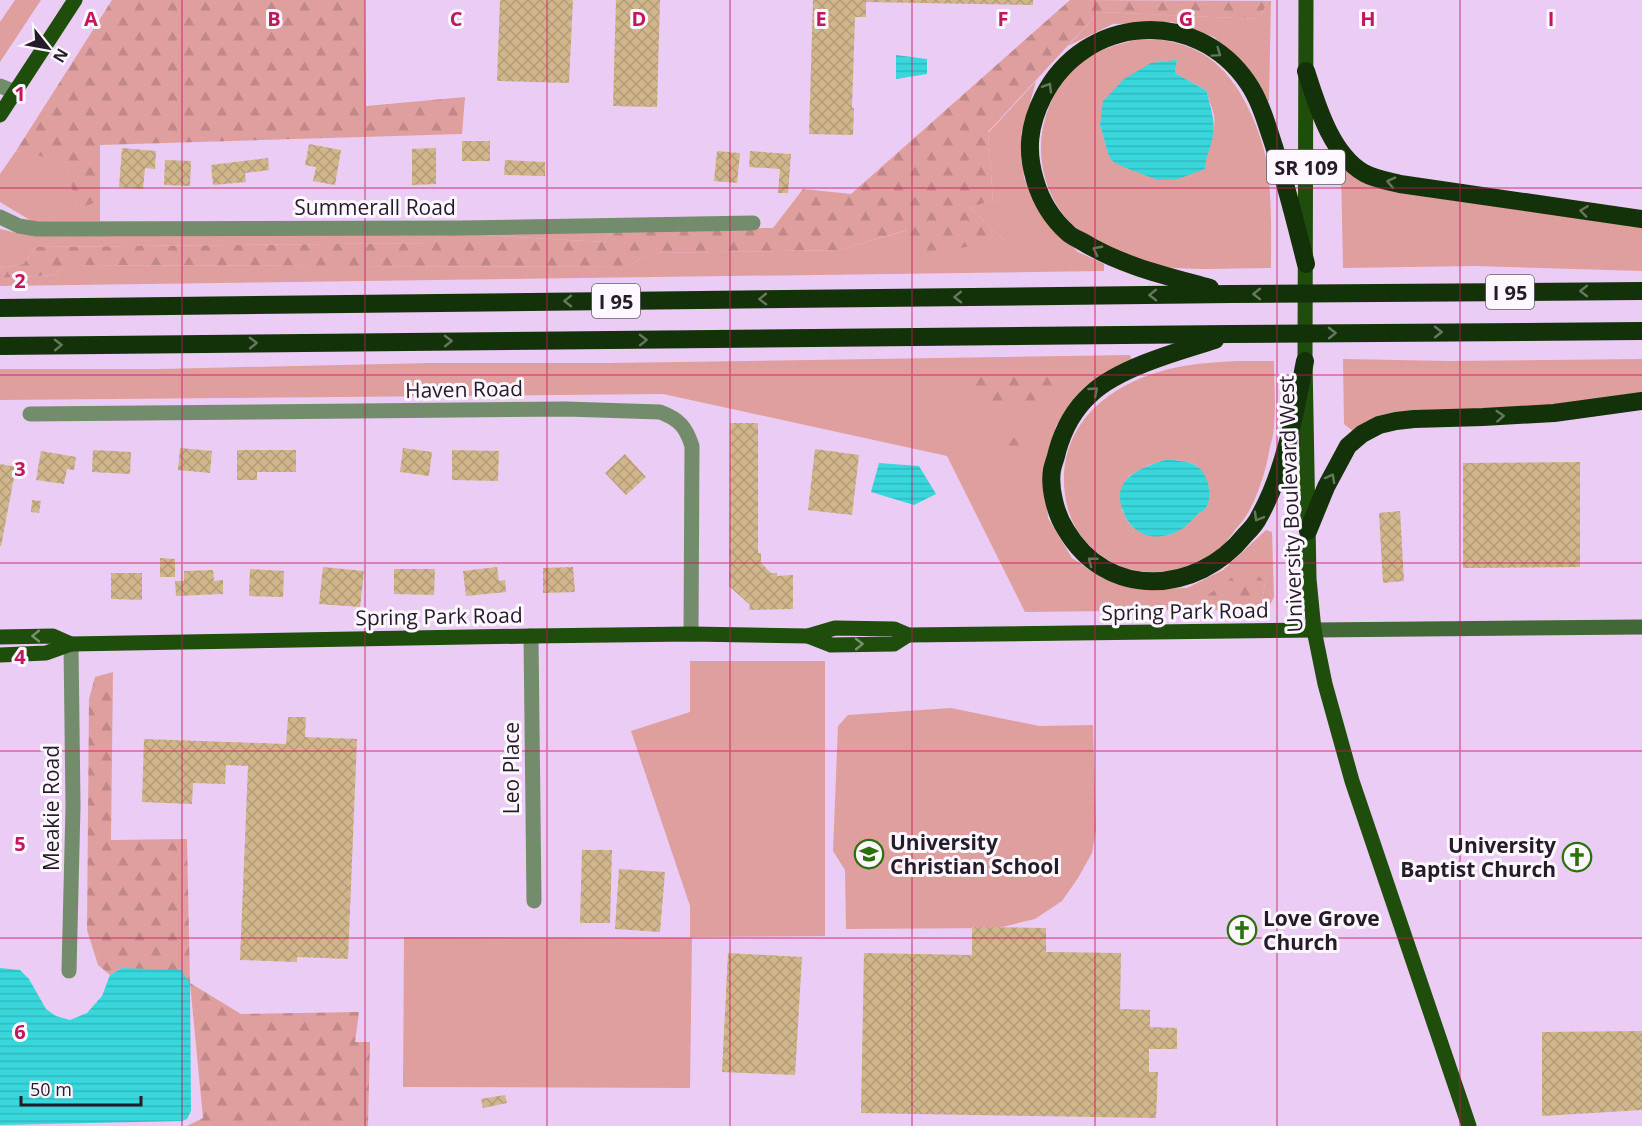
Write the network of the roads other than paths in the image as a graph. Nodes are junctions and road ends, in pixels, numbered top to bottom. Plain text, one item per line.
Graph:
1 (75, 0) edge
2 (1306, 0) edge
3 (1306, 71) junction
4 (0, 86) edge
5 (15, 92) junction
6 (0, 115) edge
7 (0, 217) edge
8 (1642, 219) edge
9 (753, 223) dead end
10 (1306, 264) junction
11 (1642, 291) edge
12 (1233, 294) junction
13 (0, 308) edge
14 (1642, 331) edge
15 (1231, 334) junction
16 (0, 346) edge
17 (1305, 361) junction
18 (1642, 401) edge
19 (30, 414) dead end
20 (1308, 531) junction
21 (1642, 627) edge
22 (1314, 630) junction
23 (691, 634) junction
24 (531, 636) junction
25 (0, 637) edge
26 (71, 644) junction
27 (0, 655) edge
28 (534, 901) dead end
29 (69, 971) dead end
30 (1469, 1126) edge

1 - 5 main road
2 - 3 main road, University Boulevard West / SR 109
8 -> 3 highway
3 - 10 main road, University Boulevard West / SR 109
4 - 5 street
5 - 6 main road
7 - 9 street, Summerall Road
12 -> 10 highway
10 - 17 main road, University Boulevard West / SR 109
11 -> 12 highway, I 95, bridge
12 -> 13 highway, I 95
15 -> 14 highway, I 95, bridge
16 -> 15 highway, I 95
17 -> 15 highway
17 - 20 main road, University Boulevard West / SR 109
20 -> 18 highway
19 - 23 street, Haven Road
20 - 22 main road, University Boulevard West / SR 109
21 - 22 main road, Spring Park Road
22 - 23 main road, Spring Park Road
22 - 30 main road, University Boulevard West / SR 109
23 - 24 main road, Spring Park Road
24 - 26 main road, Spring Park Road
24 - 28 street, Leo Place
26 -> 25 main road, Spring Park Road
26 - 27 main road, Spring Park Road
26 - 29 street, Meakie Road

